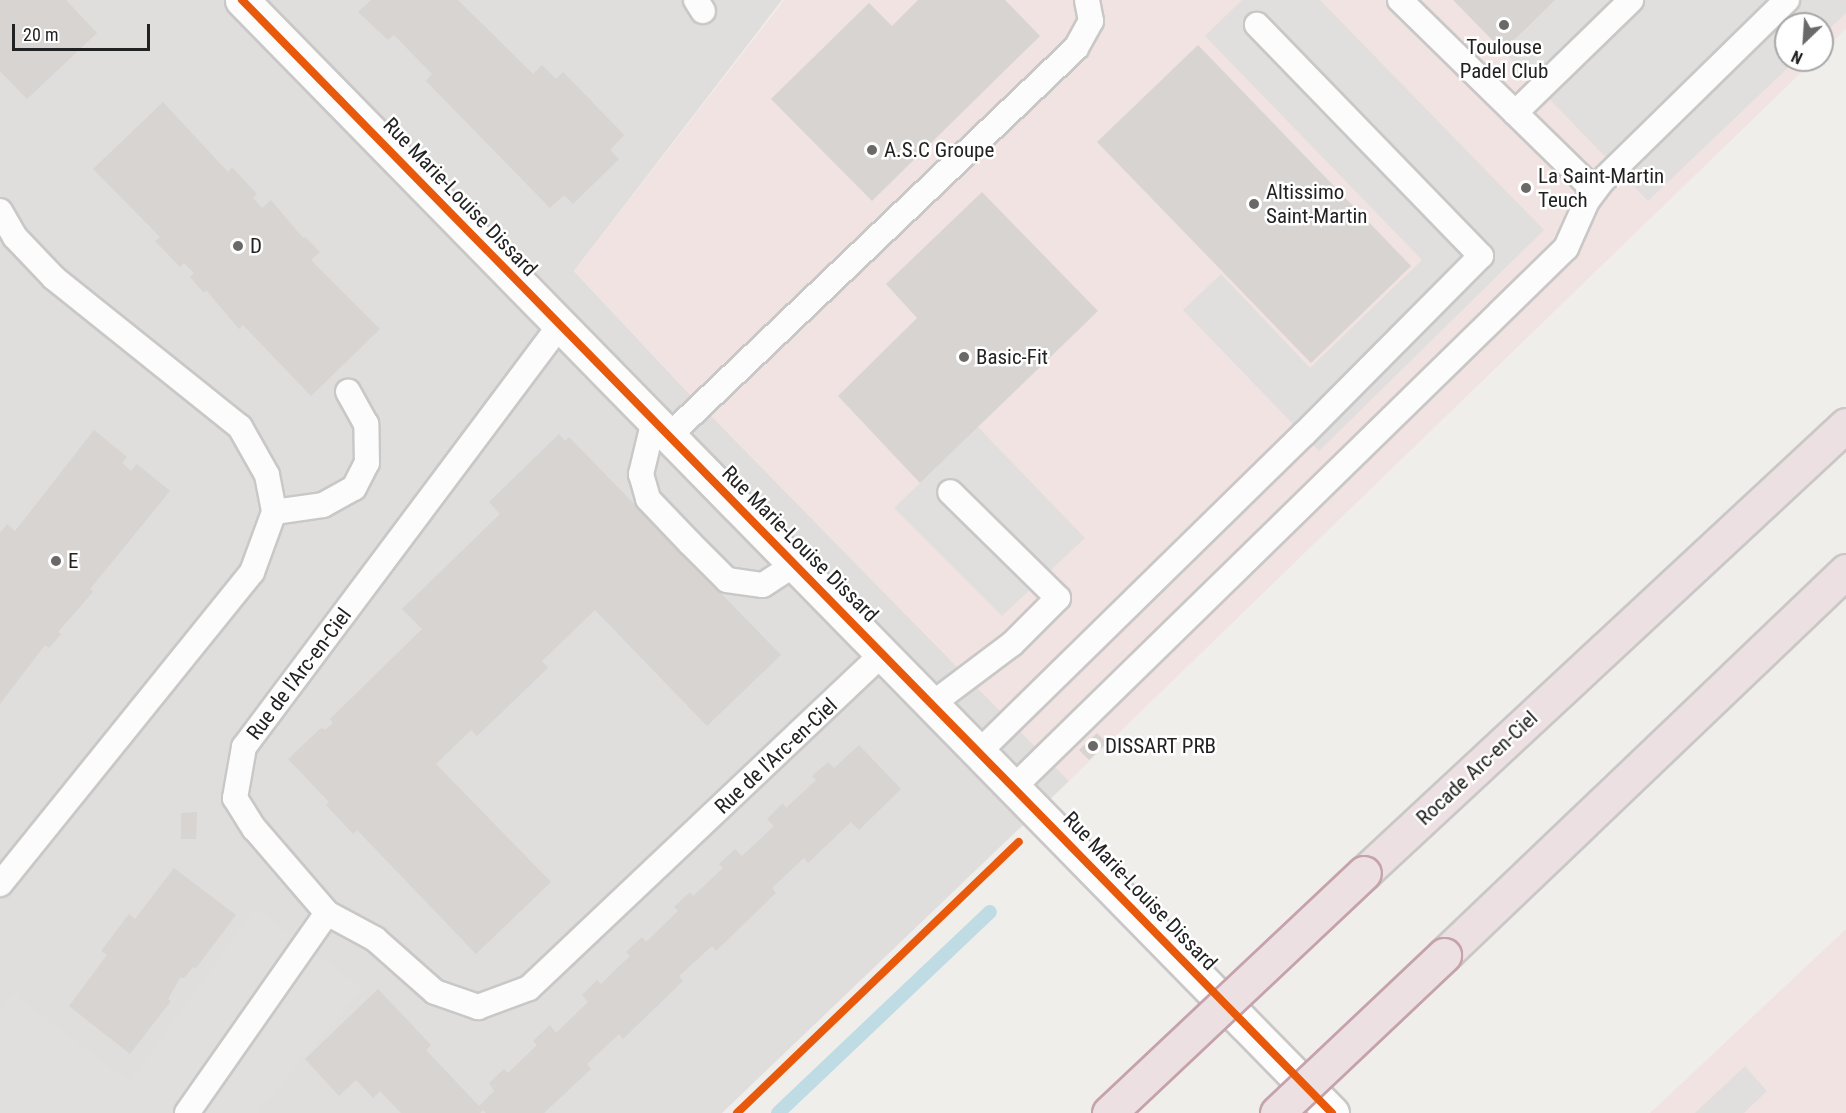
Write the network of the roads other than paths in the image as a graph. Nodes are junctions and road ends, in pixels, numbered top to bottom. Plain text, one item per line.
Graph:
1 (242, 0) edge
2 (1087, 0) edge
3 (1400, 0) edge
4 (1631, 0) edge
5 (1787, 0) edge
6 (1257, 25) dead end
7 (1515, 113) junction
8 (1594, 190) junction
9 (0, 211) edge
10 (560, 325) junction
11 (348, 392) dead end
12 (1846, 425) edge
13 (662, 428) junction
14 (950, 492) dead end
15 (274, 512) junction
16 (795, 564) junction
17 (1846, 571) edge
18 (883, 653) junction
19 (932, 704) junction
20 (979, 752) junction
21 (1014, 787) junction
22 (0, 884) edge
23 (327, 913) junction
24 (187, 1113) edge
25 (1109, 1113) edge
26 (1278, 1113) edge
27 (1332, 1113) edge

1 - 10 street, Rue Marie-Louise Dissard
2 - 13 lane
3 - 7 lane
4 - 7 lane
5 - 8 lane
6 - 20 lane
7 - 8 lane
8 - 21 lane
9 - 15 lane
10 - 13 street, Rue Marie-Louise Dissard
10 - 23 lane, Rue de l'Arc-en-Ciel
11 - 15 lane
12 - 25 highway, Rocade Arc-en-Ciel, bridge
13 - 16 street, Rue Marie-Louise Dissard
13 - 16 lane
14 - 19 lane
15 - 22 lane
16 - 18 street, Rue Marie-Louise Dissard
17 - 26 highway, bridge
18 - 19 street, Rue Marie-Louise Dissard
18 - 23 lane, Rue de l'Arc-en-Ciel
19 - 20 street, Rue Marie-Louise Dissard
20 - 21 street, Rue Marie-Louise Dissard
21 - 27 street, Rue Marie-Louise Dissard
23 - 24 lane

